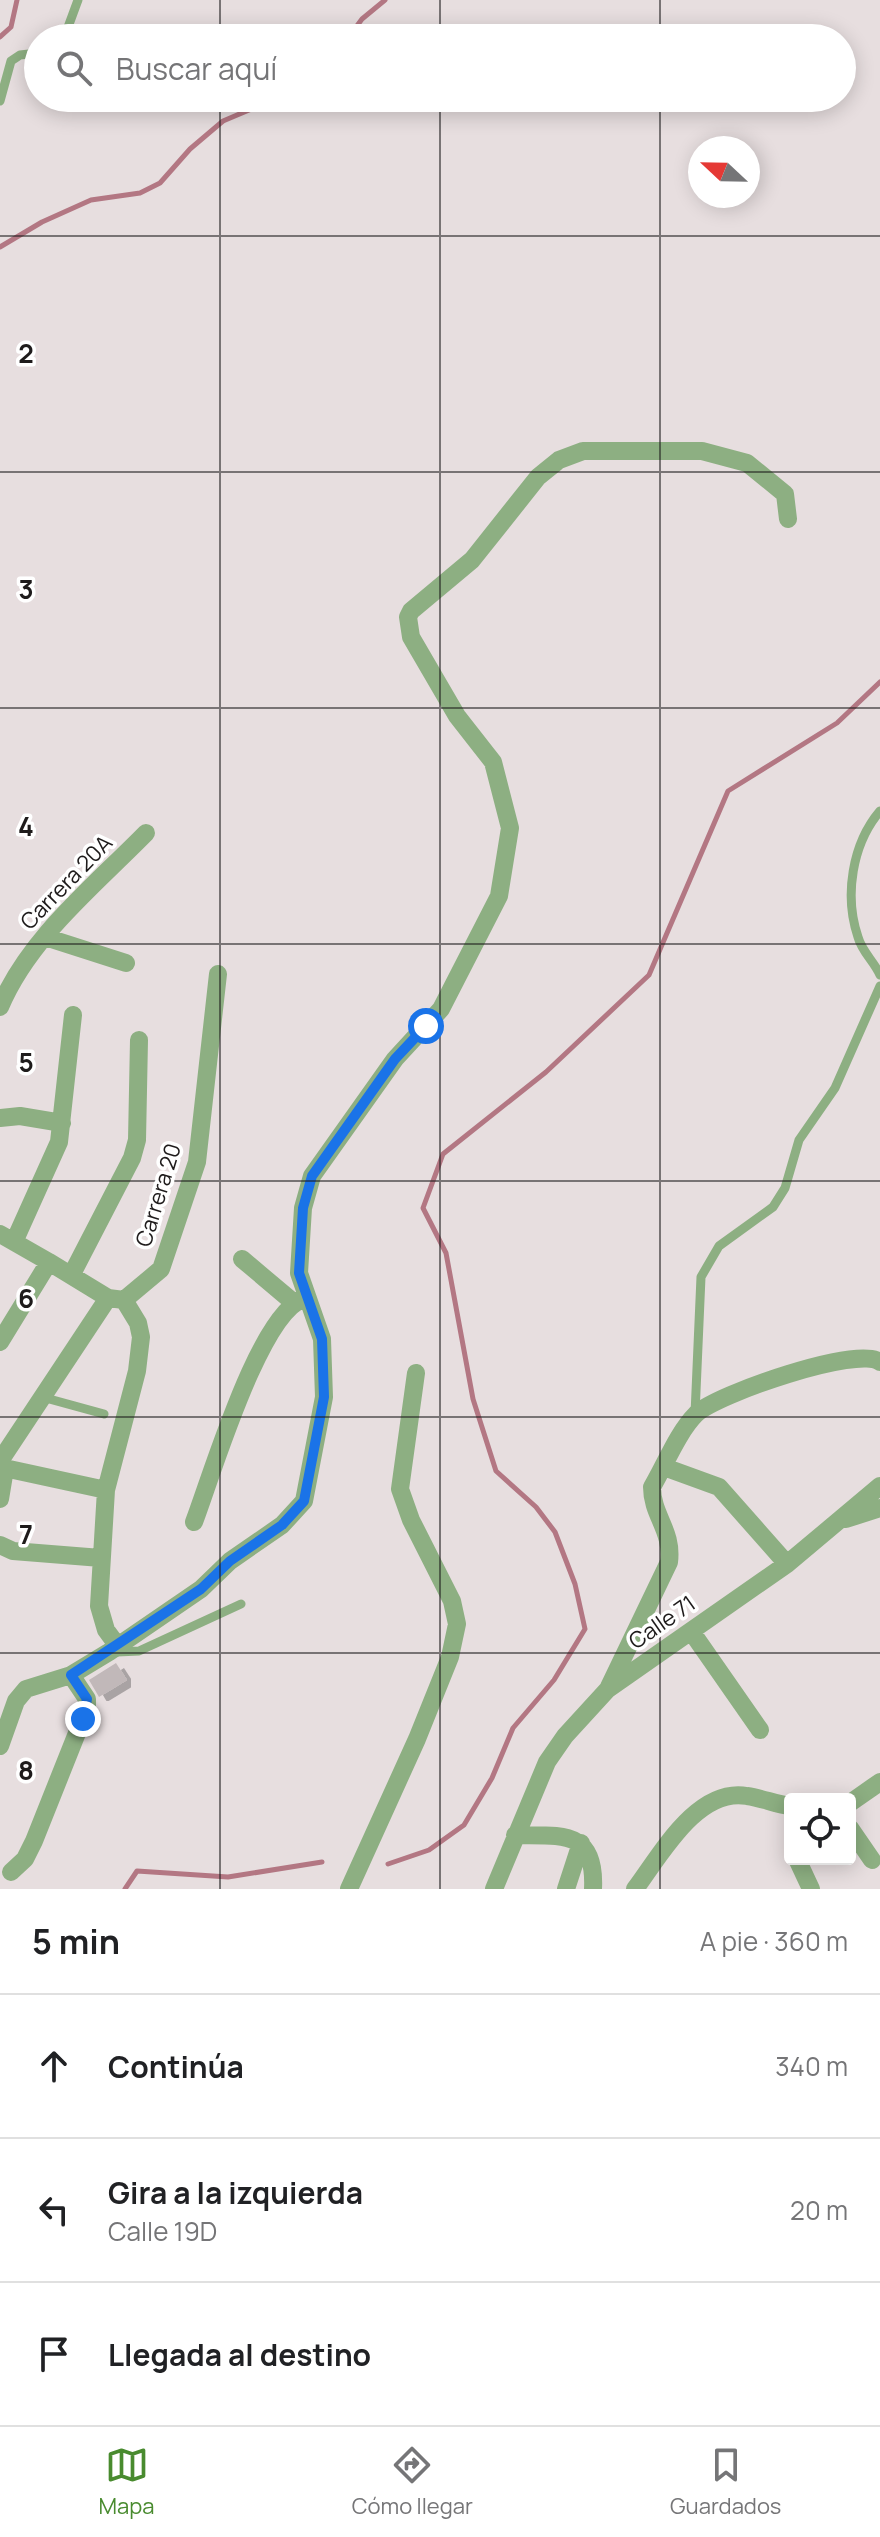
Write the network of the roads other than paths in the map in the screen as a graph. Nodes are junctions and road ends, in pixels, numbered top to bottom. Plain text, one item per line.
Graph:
1 (78, 0) edge
2 (69, 24) edge
3 (24, 55) edge
4 (0, 101) edge
5 (788, 519) dead end
6 (880, 811) edge
7 (146, 833) dead end
8 (45, 937) junction
9 (126, 963) dead end
10 (218, 974) dead end
11 (880, 975) edge
12 (880, 986) edge
13 (0, 1007) edge
14 (73, 1015) dead end
15 (139, 1040) dead end
16 (0, 1118) edge
17 (62, 1123) junction
18 (7, 1238) edge
19 (242, 1259) dead end
20 (49, 1262) junction
21 (72, 1274) junction
22 (116, 1299) junction
23 (299, 1300) junction
24 (0, 1342) edge
25 (880, 1362) edge
26 (416, 1373) dead end
27 (42, 1397) junction
28 (104, 1414) dead end
29 (695, 1414) junction
30 (2, 1466) edge
31 (664, 1467) junction
32 (880, 1486) edge
33 (106, 1490) junction
34 (0, 1499) edge
35 (880, 1508) edge
36 (194, 1522) dead end
37 (836, 1523) junction
38 (0, 1545) edge
39 (101, 1558) junction
40 (787, 1564) junction
41 (241, 1604) dead end
42 (691, 1631) junction
43 (113, 1648) junction
44 (71, 1675) junction
45 (608, 1689) junction
46 (760, 1730) dead end
47 (0, 1746) edge
48 (880, 1782) edge
49 (856, 1799) edge
50 (784, 1805) edge
51 (515, 1835) junction
52 (856, 1837) edge
53 (581, 1843) junction
54 (872, 1860) dead end
55 (800, 1865) edge
56 (10, 1878) edge
57 (349, 1889) edge
58 (494, 1889) edge
59 (566, 1889) edge
60 (593, 1889) edge
61 (635, 1889) edge
62 (811, 1889) edge

1 - 2 lane
3 - 4 lane
5 - 23 street
6 - 11 lane
7 - 8 street, Carrera 20A
8 - 9 street
8 - 13 street, Carrera 20A
10 - 22 street, Carrera 20
12 - 29 lane
14 - 17 street
15 - 21 street
16 - 17 street
17 - 18 street
18 - 20 street
19 - 23 street
20 - 21 street
20 - 24 street
21 - 22 street
22 - 27 street, Carrera 20
22 - 33 street
23 - 36 street
23 - 43 street
25 - 29 street
26 - 57 street
27 - 28 lane
27 - 30 street, Carrera 20
29 - 31 street
30 - 33 street
30 - 34 street
31 - 40 street
31 - 45 street
32 - 37 street, Calle 71
33 - 39 street
35 - 37 street
37 - 40 street, Calle 71
38 - 39 street
39 - 43 street
40 - 42 street, Calle 71
41 - 43 lane
42 - 45 street, Calle 71
42 - 46 street
43 - 44 street
44 - 47 street
44 - 56 street
45 - 51 street, Calle 71
48 - 49 street
50 - 61 street
51 - 53 street
51 - 58 street
52 - 54 street
53 - 59 street
53 - 60 street
55 - 62 street

